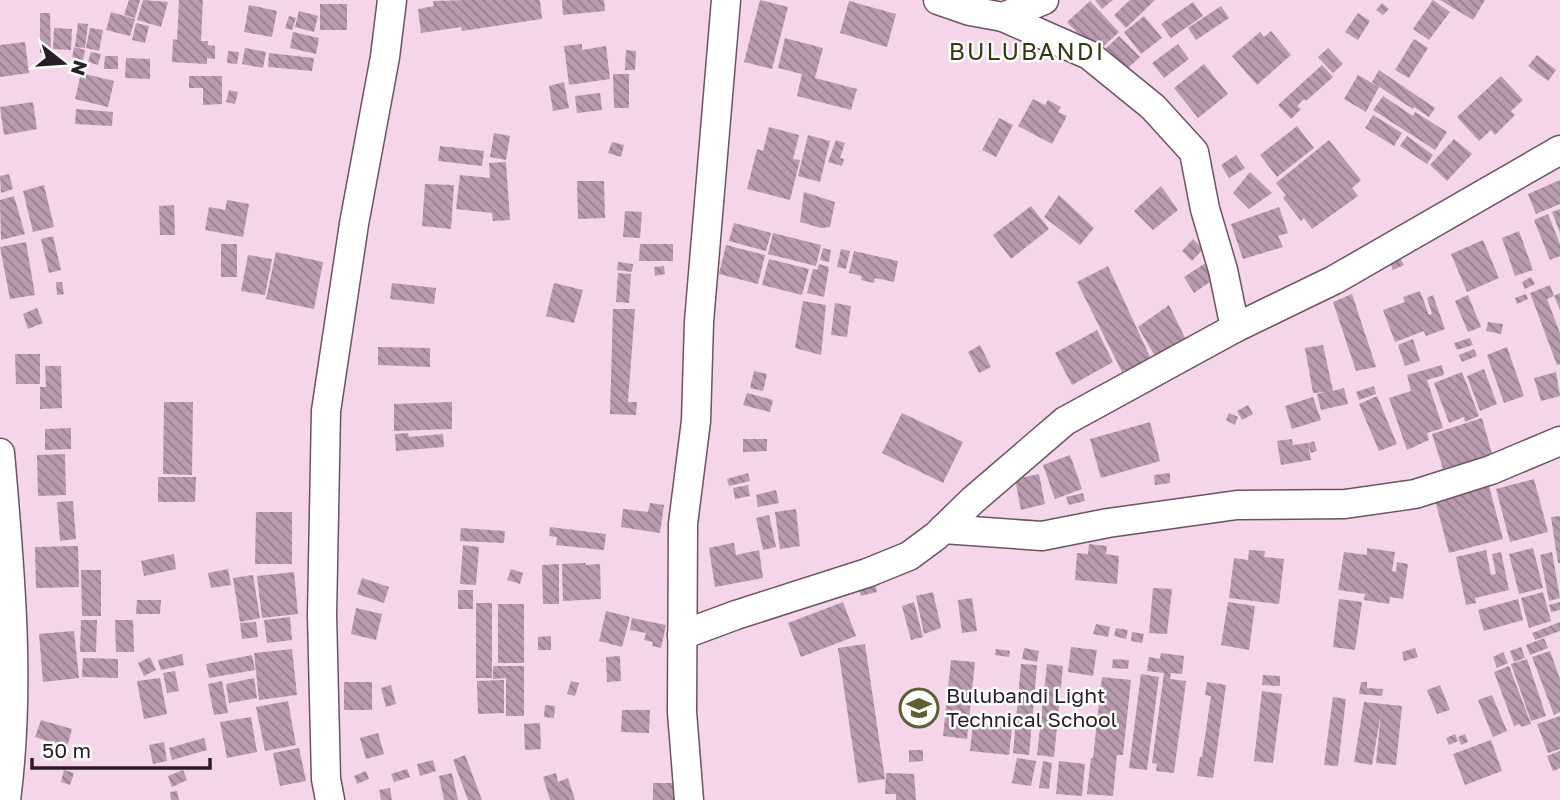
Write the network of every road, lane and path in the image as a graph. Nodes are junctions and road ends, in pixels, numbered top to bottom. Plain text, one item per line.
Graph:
1 (391, 0) edge
2 (726, 0) edge
3 (938, 0) edge
4 (1044, 0) edge
5 (1003, 17) junction
6 (1560, 150) edge
7 (1235, 328) junction
8 (1560, 441) edge
9 (0, 453) edge
10 (943, 529) junction
11 (682, 635) junction
12 (6, 800) edge
13 (330, 800) edge
14 (690, 800) edge

1 - 13 street
2 - 11 street
3 - 5 street
4 - 5 street
5 - 7 street
6 - 7 street
7 - 10 street
8 - 10 street
9 - 12 street
10 - 11 street
11 - 14 street

